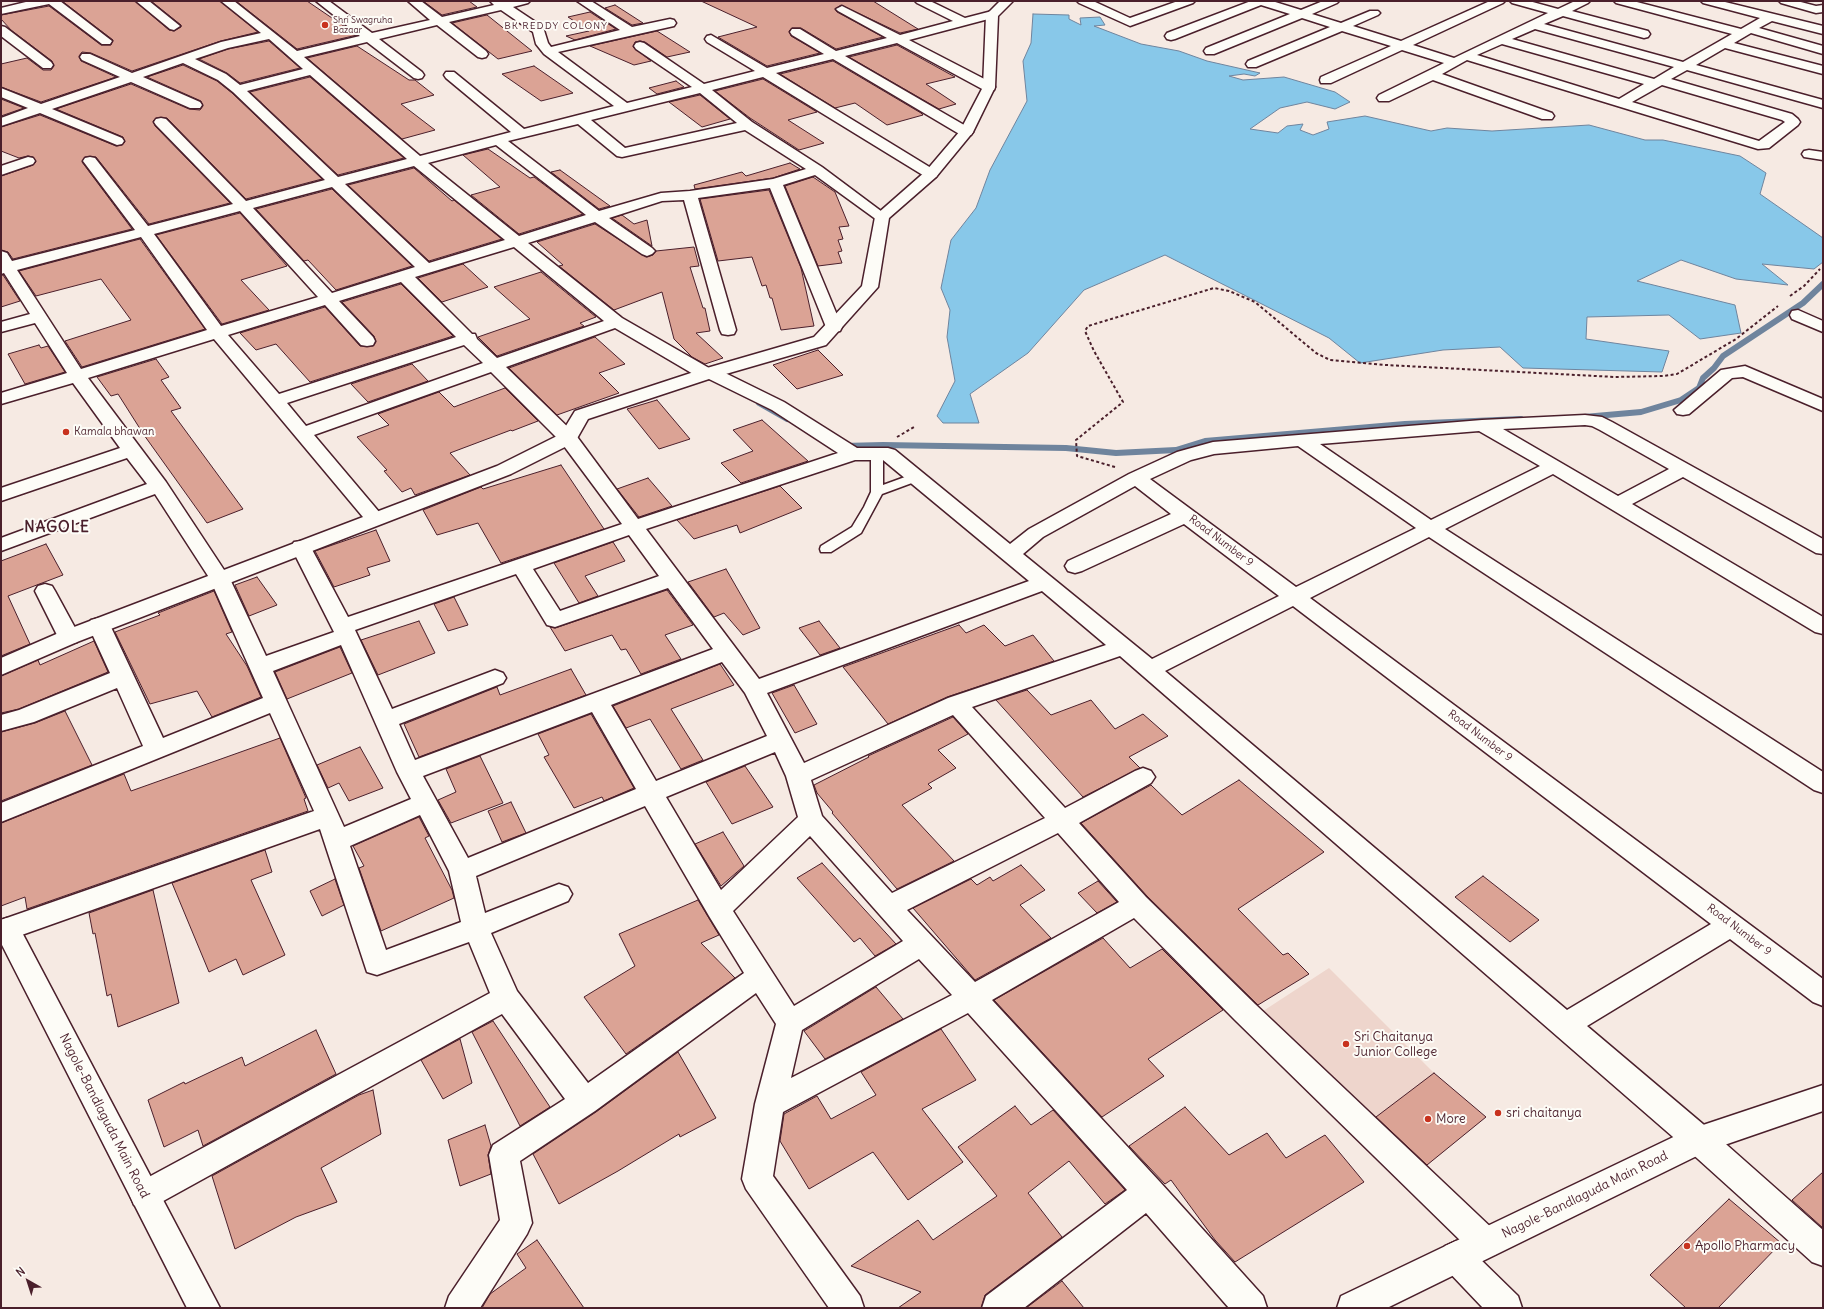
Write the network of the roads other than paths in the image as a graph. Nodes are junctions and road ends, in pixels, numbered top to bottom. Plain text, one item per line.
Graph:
1 (46, 1) edge
2 (53, 1) edge
3 (142, 1) edge
4 (227, 1) edge
5 (322, 1) edge
6 (414, 1) edge
7 (524, 1) edge
8 (583, 1) edge
9 (921, 1) edge
10 (1007, 1) edge
11 (1083, 1) edge
12 (1189, 1) edge
13 (1261, 1) edge
14 (1333, 1) edge
15 (1499, 1) edge
16 (1516, 1) edge
17 (1584, 1) edge
18 (1620, 1) edge
19 (1708, 1) edge
20 (1785, 1) edge
21 (500, 3) edge
22 (1113, 4) dead end
23 (1099, 8) junction
24 (1823, 8) edge
25 (842, 9) dead end
26 (1, 11) edge
27 (1561, 12) junction
28 (1301, 14) junction
29 (1374, 14) dead end
30 (992, 15) junction
31 (1772, 16) junction
32 (1679, 17) junction
33 (440, 21) junction
34 (670, 23) dead end
35 (965, 23) junction
36 (1535, 25) junction
37 (174, 26) dead end
38 (1341, 27) junction
39 (1, 30) edge
40 (1823, 30) edge
41 (630, 31) junction
42 (1746, 31) junction
43 (796, 32) dead end
44 (1644, 34) junction
45 (271, 35) junction
46 (1171, 36) dead end
47 (370, 37) junction
48 (711, 39) dead end
49 (898, 40) junction
50 (1502, 40) junction
51 (106, 41) dead end
52 (1724, 44) junction
53 (640, 46) dead end
54 (1401, 46) junction
55 (1621, 48) junction
56 (1823, 50) edge
57 (548, 51) junction
58 (1210, 51) dead end
59 (482, 54) dead end
60 (295, 55) junction
61 (836, 55) junction
62 (1466, 56) junction
63 (86, 57) dead end
64 (1700, 57) junction
65 (184, 59) junction
66 (1454, 62) junction
67 (1715, 62) dead end
68 (1252, 64) dead end
69 (47, 66) dead end
70 (1685, 66) junction
71 (1731, 66) dead end
72 (1823, 70) edge
73 (312, 71) junction
74 (767, 72) junction
75 (418, 75) dead end
76 (450, 75) dead end
77 (1432, 75) junction
78 (130, 78) junction
79 (1326, 80) dead end
80 (1657, 82) junction
81 (989, 87) junction
82 (238, 89) junction
83 (703, 89) junction
84 (1, 92) edge
85 (1823, 92) edge
86 (1384, 98) dead end
87 (1621, 103) junction
88 (1823, 104) edge
89 (195, 105) dead end
90 (625, 108) junction
91 (41, 110) junction
92 (1547, 116) dead end
93 (581, 119) junction
94 (1, 122) edge
95 (161, 122) dead end
96 (746, 125) junction
97 (966, 132) junction
98 (521, 134) junction
99 (118, 140) dead end
100 (498, 140) junction
101 (1809, 154) dead end
102 (1823, 156) edge
103 (28, 161) dead end
104 (90, 161) dead end
105 (417, 161) junction
106 (817, 170) junction
107 (1, 171) edge
108 (931, 174) junction
109 (335, 182) junction
110 (775, 183) junction
111 (690, 195) junction
112 (244, 207) junction
113 (596, 216) junction
114 (882, 217) junction
115 (145, 232) junction
116 (516, 241) junction
117 (647, 251) dead end
118 (4, 264) edge
119 (425, 268) junction
120 (403, 275) junction
121 (328, 299) junction
122 (1798, 315) dead end
123 (38, 316) junction
124 (616, 322) junction
125 (1823, 326) edge
126 (1, 327) edge
127 (834, 327) junction
128 (728, 330) dead end
129 (218, 332) junction
130 (468, 338) junction
131 (367, 341) dead end
132 (494, 364) junction
133 (708, 373) junction
134 (77, 376) junction
135 (1, 399) edge
136 (275, 400) junction
137 (1823, 406) edge
138 (1683, 410) dead end
139 (1482, 426) junction
140 (303, 433) junction
141 (568, 438) junction
142 (1301, 440) junction
143 (131, 450) junction
144 (853, 454) junction
145 (877, 454) junction
146 (1554, 466) junction
147 (1684, 469) junction
148 (916, 477) junction
149 (1136, 478) junction
150 (159, 486) junction
151 (877, 492) junction
152 (1, 495) edge
153 (1618, 504) junction
154 (1186, 515) junction
155 (375, 519) junction
156 (633, 527) junction
157 (1430, 529) junction
158 (1, 545) edge
159 (301, 547) junction
160 (1823, 548) edge
161 (826, 550) dead end
162 (1010, 555) junction
163 (521, 566) junction
164 (1075, 566) dead end
165 (672, 578) junction
166 (220, 579) junction
167 (1044, 583) junction
168 (44, 591) dead end
169 (1295, 597) junction
170 (99, 625) junction
171 (1823, 627) edge
172 (344, 631) junction
173 (69, 637) junction
174 (1123, 647) junction
175 (727, 652) junction
176 (260, 666) junction
177 (1, 667) edge
178 (1149, 670) junction
179 (123, 677) junction
180 (495, 678) dead end
181 (754, 689) junction
182 (597, 701) junction
183 (276, 702) junction
184 (956, 704) junction
185 (385, 720) junction
186 (1, 723) edge
187 (781, 740) junction
188 (157, 750) junction
189 (410, 772) junction
190 (798, 776) junction
191 (1143, 776) dead end
192 (1823, 784) edge
193 (652, 794) junction
194 (425, 803) junction
195 (1, 813) edge
196 (328, 816) junction
197 (811, 820) junction
198 (1061, 821) junction
199 (337, 841) junction
200 (462, 871) junction
201 (558, 894) dead end
202 (1137, 904) junction
203 (888, 907) junction
204 (718, 910) junction
205 (1732, 925) junction
206 (476, 928) junction
207 (4, 930) edge
208 (923, 943) junction
209 (761, 975) junction
210 (1823, 994) edge
211 (973, 997) junction
212 (506, 998) junction
213 (790, 1023) junction
214 (1565, 1026) junction
215 (1823, 1098) edge
216 (585, 1102) junction
217 (770, 1104) junction
218 (1699, 1140) junction
219 (1149, 1192) junction
220 (145, 1195) junction
221 (1485, 1243) junction
222 (1823, 1251) edge
223 (1456, 1257) junction
224 (204, 1308) edge
225 (461, 1308) edge
226 (848, 1308) edge
227 (998, 1308) edge
228 (1251, 1308) edge
229 (1353, 1308) edge
230 (1506, 1308) edge

1 - 26 street
2 - 51 street
3 - 37 street
4 - 45 street
5 - 47 street
6 - 33 street
7 - 21 street
8 - 41 street
9 - 35 street
10 - 30 street
11 - 23 street
12 - 23 street
13 - 28 street
13 - 46 street
14 - 28 street
15 - 54 street
16 - 27 street
17 - 27 street
18 - 32 street
19 - 31 street
20 - 24 street
21 - 33 street
21 - 57 street
22 - 23 street
25 - 49 street
27 - 36 street
27 - 44 street
28 - 38 street
28 - 58 street
29 - 38 street
30 - 35 street
30 - 81 street
31 - 40 street
31 - 42 street
32 - 42 street
32 - 44 street
33 - 47 street
33 - 59 street
34 - 41 street
35 - 49 street
36 - 50 street
36 - 55 street
38 - 54 street
38 - 68 street
39 - 69 street
41 - 57 street
42 - 52 street
42 - 56 street
43 - 61 street
44 - 55 street
45 - 60 street
45 - 65 street
47 - 60 street
47 - 75 street
48 - 74 street
49 - 61 street
49 - 81 street
50 - 62 street
50 - 80 street
52 - 64 street
52 - 72 street
53 - 83 street
54 - 66 street
54 - 79 street
55 - 70 street
57 - 90 street
60 - 73 street
61 - 74 street
61 - 97 street
62 - 66 street
62 - 87 street
63 - 78 street
64 - 67 street
64 - 70 street
65 - 78 street
65 - 82 street
66 - 77 street
70 - 80 street
70 - 88 street
71 - 85 street
73 - 82 street
73 - 105 street
74 - 83 street
74 - 108 street
76 - 98 street
77 - 86 street
77 - 92 street
78 - 89 street
78 - 91 street
80 - 87 street
80 - 87 street
81 - 97 street
82 - 109 street
83 - 90 street
83 - 96 street
84 - 91 street
90 - 93 street
91 - 94 street
91 - 99 street
93 - 96 street
93 - 98 street
95 - 112 street
96 - 106 street
97 - 108 street
98 - 100 street
100 - 105 street
100 - 113 street
101 - 102 street
103 - 107 street
104 - 115 street
105 - 109 street
105 - 116 street
106 - 110 street
106 - 114 street
108 - 114 street
109 - 112 street
109 - 119 street
110 - 111 street
110 - 127 street
111 - 113 street
111 - 128 street
112 - 115 street
112 - 121 street
113 - 116 street
113 - 117 street
114 - 127 street
115 - 118 street
115 - 129 street
116 - 119 street
116 - 124 street
118 - 123 street
119 - 120 street
120 - 121 street
120 - 130 street
121 - 129 street
121 - 131 street
122 - 125 street
123 - 126 street
123 - 134 street
124 - 132 street
124 - 133 street
127 - 133 street
129 - 134 street
129 - 136 street
130 - 132 street
130 - 136 street
132 - 140 street
132 - 141 street
133 - 141 street
133 - 144 street
134 - 135 street
134 - 143 street
136 - 140 street
137 - 138 street
139 - 142 street
139 - 146 street
139 - 147 street
140 - 155 street
141 - 155 street
141 - 156 street
142 - 149 street
142 - 157 street
143 - 150 street
143 - 152 street
144 - 145 street
144 - 156 street
145 - 148 street
145 - 151 lane
146 - 153 street
146 - 157 street
147 - 153 street
147 - 160 street
148 - 151 lane
148 - 162 street
149 - 154 street, Road Number 9
149 - 162 street
150 - 158 street
150 - 166 street
151 - 161 lane
153 - 171 street
154 - 164 street
154 - 169 street, Road Number 9
155 - 159 street
156 - 163 street
156 - 165 street
157 - 169 street
157 - 192 street
159 - 166 street
159 - 172 street
162 - 167 street
163 - 165 street
163 - 172 street
165 - 175 street
166 - 170 street
166 - 176 street
167 - 174 street
167 - 181 street
168 - 173 street
169 - 178 street
169 - 205 street, Road Number 9
170 - 173 street
170 - 179 street
172 - 176 street
172 - 185 street
173 - 177 street
174 - 178 street
174 - 184 street
175 - 181 street
175 - 182 street
176 - 183 street
178 - 214 street
179 - 186 street
179 - 188 street
180 - 185 street
181 - 187 street
182 - 189 street
182 - 193 street
183 - 188 street
183 - 196 street
184 - 190 street
184 - 198 street
185 - 189 street
187 - 190 street
187 - 193 street
188 - 195 street
189 - 194 street
190 - 197 street
191 - 198 street
193 - 200 street
193 - 204 street
194 - 199 street
194 - 200 street
196 - 199 street
196 - 207 street
197 - 203 street
197 - 204 street
198 - 202 street
198 - 203 street
199 - 206 street
200 - 206 street
201 - 206 street
202 - 211 street
202 - 221 street
203 - 208 street
204 - 209 street
205 - 210 street, Road Number 9
205 - 214 street
206 - 212 street
207 - 220 street, Nagole-Bandlaguda Main Road
208 - 211 street
208 - 213 street
209 - 213 street
209 - 216 street
211 - 217 street
211 - 219 street
212 - 216 street
212 - 220 street
213 - 217 street
214 - 218 street
215 - 218 street, Nagole-Bandlaguda Main Road
216 - 225 street
217 - 226 street
218 - 221 street, Nagole-Bandlaguda Main Road
218 - 222 street
219 - 227 street
219 - 228 street
220 - 224 street, Nagole-Bandlaguda Main Road
221 - 223 street, Nagole-Bandlaguda Main Road
223 - 229 street, Nagole-Bandlaguda Main Road
223 - 230 street

